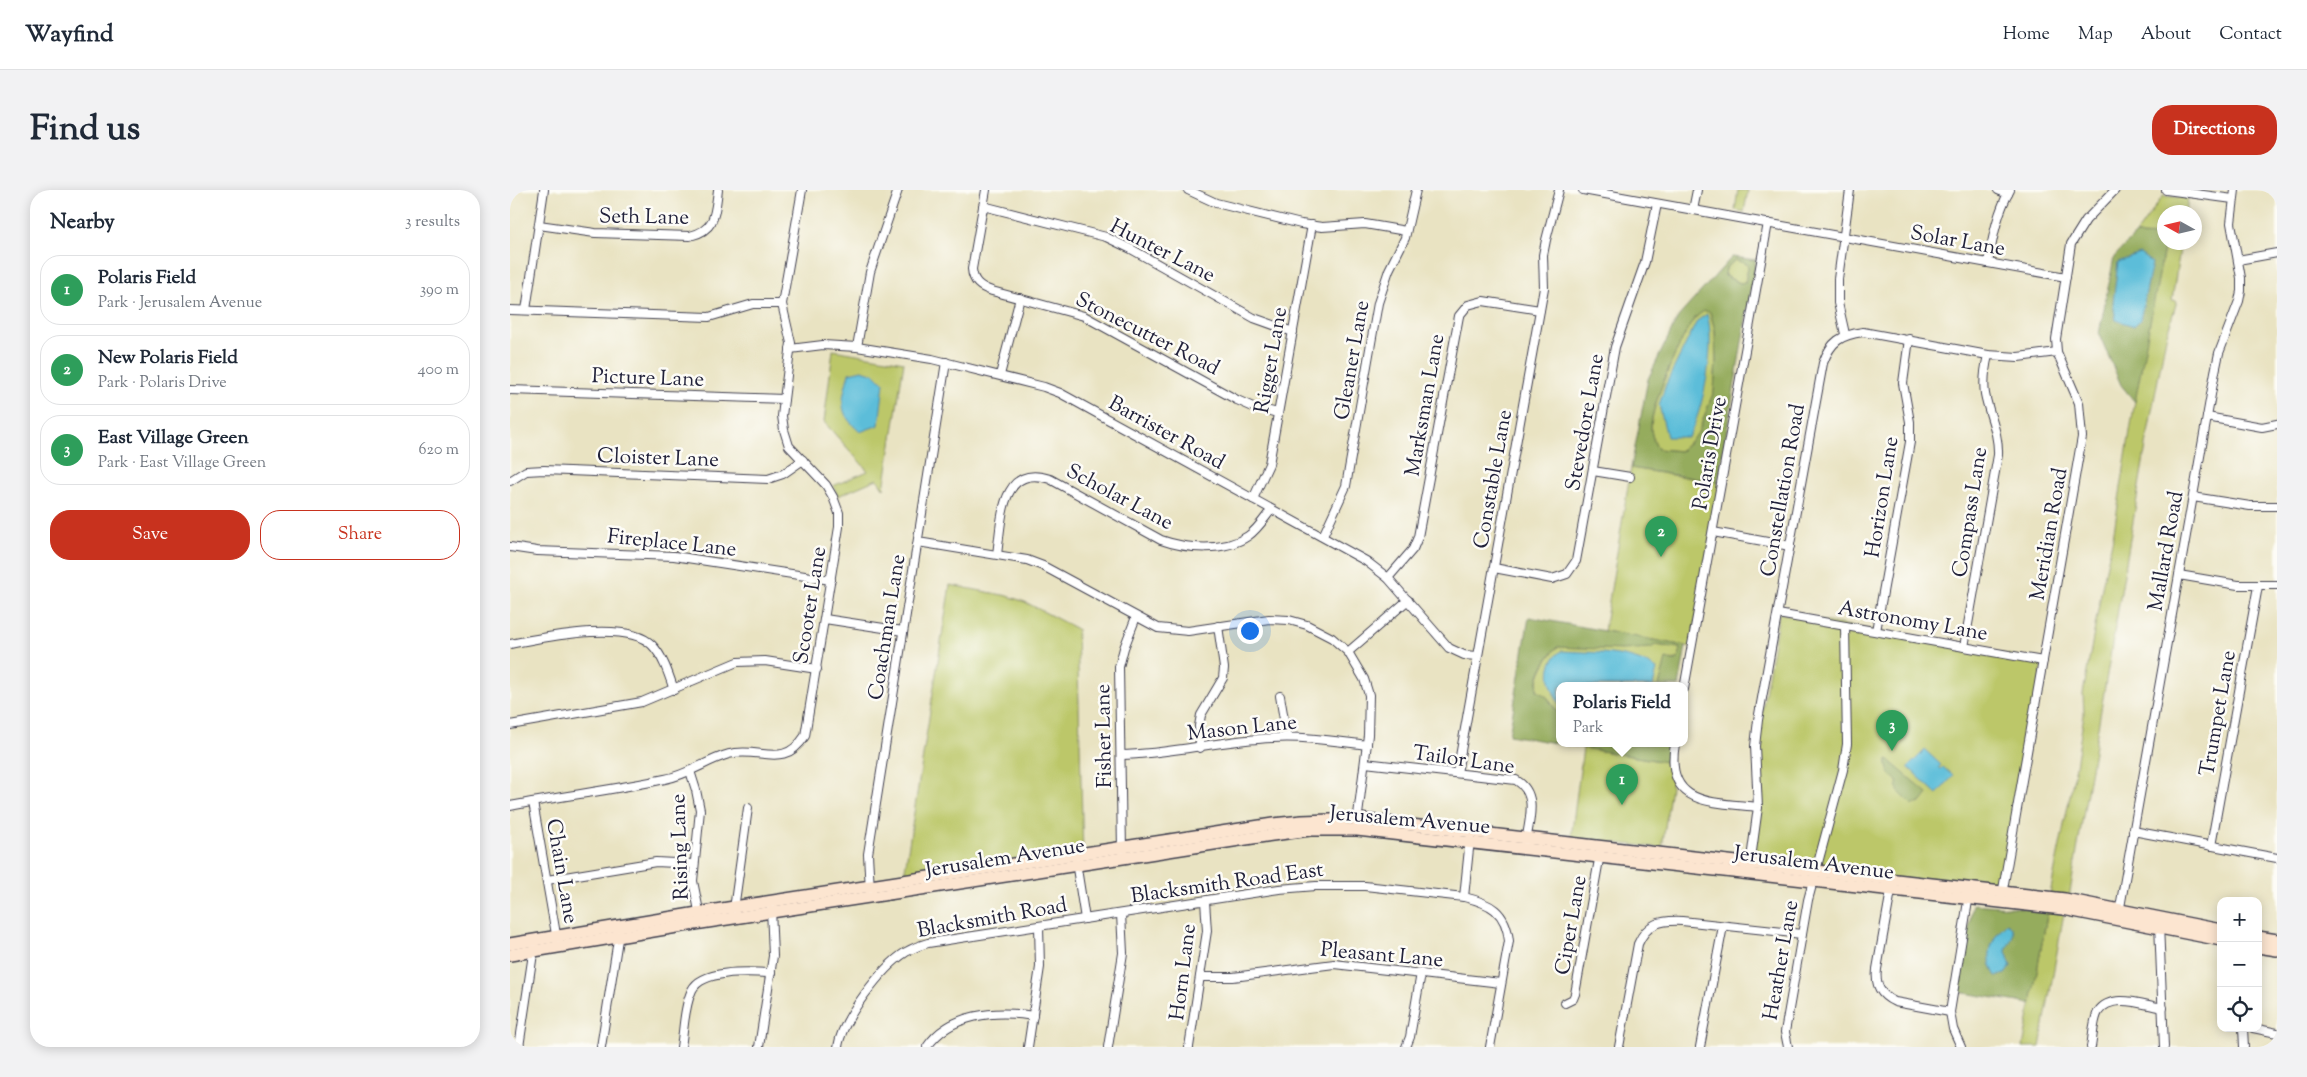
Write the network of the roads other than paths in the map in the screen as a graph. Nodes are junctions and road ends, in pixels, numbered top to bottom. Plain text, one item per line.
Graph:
1 (544, 190) edge
2 (718, 190) edge
3 (802, 190) edge
4 (898, 190) edge
5 (986, 190) edge
6 (1188, 190) edge
7 (1416, 190) edge
8 (1559, 190) edge
9 (1583, 190) edge
10 (1697, 190) edge
11 (1850, 190) edge
12 (1998, 190) edge
13 (2115, 190) edge
14 (2166, 190) edge
15 (2235, 190) edge
16 (2009, 192) edge
17 (2234, 199) junction
18 (1656, 204) junction
19 (983, 206) junction
20 (1693, 210) junction
21 (1768, 223) junction
22 (538, 225) junction
23 (1312, 225) junction
24 (1406, 231) junction
25 (1843, 237) junction
26 (2277, 253) edge
27 (2238, 260) junction
28 (1988, 263) junction
29 (2066, 277) junction
30 (1020, 298) junction
31 (782, 304) junction
32 (510, 310) edge
33 (526, 310) junction
34 (1540, 310) junction
35 (1293, 332) junction
36 (1845, 334) junction
37 (1909, 339) junction
38 (857, 348) junction
39 (790, 349) junction
40 (2057, 352) junction
41 (1988, 355) junction
42 (946, 362) junction
43 (1000, 375) junction
44 (510, 390) edge
45 (784, 399) junction
46 (1278, 414) junction
47 (2207, 417) junction
48 (2277, 424) edge
49 (803, 460) junction
50 (1594, 471) junction
51 (1630, 477) dead end
52 (510, 481) edge
53 (2193, 497) junction
54 (1253, 499) junction
55 (2277, 506) edge
56 (1271, 510) junction
57 (1713, 532) junction
58 (1323, 536) junction
59 (918, 542) junction
60 (1790, 546) junction
61 (510, 548) edge
62 (997, 554) junction
63 (1494, 568) junction
64 (2179, 575) junction
65 (1388, 578) junction
66 (830, 580) junction
67 (2277, 585) edge
68 (2258, 586) junction
69 (1408, 600) junction
70 (1778, 614) junction
71 (1136, 616) junction
72 (825, 619) junction
73 (1218, 626) junction
74 (1845, 626) junction
75 (904, 631) junction
76 (1876, 631) junction
77 (510, 644) edge
78 (1964, 647) junction
79 (1348, 652) junction
80 (1477, 656) junction
81 (2043, 661) junction
82 (817, 669) junction
83 (1685, 682) edge
84 (674, 690) junction
85 (1280, 696) dead end
86 (510, 725) edge
87 (1287, 737) junction
88 (1367, 745) junction
89 (1675, 747) edge
90 (1200, 748) junction
91 (1120, 755) junction
92 (1365, 763) junction
93 (690, 771) junction
94 (1457, 773) junction
95 (533, 802) junction
96 (510, 806) edge
97 (1758, 807) junction
98 (748, 808) dead end
99 (1357, 824) junction
100 (2133, 831) junction
101 (1470, 837) junction
102 (1526, 843) junction
103 (2211, 846) junction
104 (1601, 852) junction
105 (1122, 853) junction
106 (2277, 858) edge
107 (1076, 860) junction
108 (694, 864) junction
109 (1750, 868) junction
110 (1814, 875) junction
111 (547, 880) junction
112 (1892, 884) junction
113 (870, 892) junction
114 (1969, 893) junction
115 (1464, 897) junction
116 (2002, 897) junction
117 (1205, 901) junction
118 (771, 907) junction
119 (734, 913) junction
120 (1121, 914) junction
121 (2118, 915) junction
122 (700, 918) junction
123 (1084, 919) junction
124 (2159, 923) junction
125 (1040, 926) junction
126 (1723, 926) junction
127 (2217, 930) edge
128 (619, 931) junction
129 (1802, 934) junction
130 (2262, 938) edge
131 (2217, 939) edge
132 (2277, 940) edge
133 (557, 941) junction
134 (510, 944) edge
135 (534, 946) junction
136 (2262, 947) edge
137 (2277, 950) edge
138 (510, 955) edge
139 (770, 973) junction
140 (1421, 973) junction
141 (1200, 977) junction
142 (1501, 983) junction
143 (1565, 1003) dead end
144 (2163, 1008) junction
145 (1950, 1012) junction
146 (1032, 1016) junction
147 (2262, 1030) edge
148 (2243, 1032) edge
149 (2277, 1033) edge
150 (519, 1047) edge
151 (601, 1047) edge
152 (681, 1047) edge
153 (759, 1047) edge
154 (838, 1047) edge
155 (927, 1047) edge
156 (1028, 1047) edge
157 (1108, 1047) edge
158 (1189, 1047) edge
159 (1406, 1047) edge
160 (1490, 1047) edge
161 (1619, 1047) edge
162 (1700, 1047) edge
163 (1788, 1047) edge
164 (1961, 1047) edge
165 (2091, 1047) edge
166 (2164, 1047) edge
167 (2244, 1047) edge

1 - 22 street
2 - 22 street, Seth Lane
3 - 31 street, Scooter Lane
4 - 38 street
5 - 19 street, Stonecutter Road
6 - 23 street
7 - 24 street, Gleaner Lane
8 - 34 street, Constable Lane
9 - 18 street, Solar Lane
10 - 20 street
11 - 25 street
12 - 16 street
13 - 29 street, Meridian Road
14 - 17 street
15 - 17 street, Mallard Road
16 - 28 street
17 - 27 street, Mallard Road
18 - 20 street, Solar Lane
18 - 50 street, Stevedore Lane
19 - 30 street, Stonecutter Road
19 - 35 street, Hunter Lane
20 - 21 street, Solar Lane
21 - 25 street, Solar Lane
21 - 57 street, Polaris Drive
22 - 33 street
23 - 24 street
23 - 35 street, Rigger Lane
24 - 58 street, Gleaner Lane
25 - 28 street, Solar Lane
25 - 36 street
26 - 27 street
27 - 47 street, Mallard Road
28 - 29 street, Solar Lane
29 - 40 street, Meridian Road
30 - 43 street
30 - 46 street, Stonecutter Road
31 - 33 street
31 - 39 street, Scooter Lane
32 - 33 street
34 - 63 street, Constable Lane
34 - 65 street, Marksman Lane
35 - 46 street, Rigger Lane
36 - 37 street
36 - 60 street, Constellation Road
37 - 41 street
37 - 76 street, Horizon Lane
38 - 39 street, Barrister Road
38 - 42 street, Barrister Road
39 - 45 street, Scooter Lane
40 - 41 street
40 - 81 street, Meridian Road
41 - 78 street, Compass Lane
42 - 43 street, Barrister Road
42 - 59 street, Coachman Lane
43 - 54 street, Barrister Road
44 - 45 street, Picture Lane
45 - 49 street, Scooter Lane
46 - 54 street, Rigger Lane
47 - 48 street
47 - 53 street, Mallard Road
49 - 52 street, Cloister Lane
49 - 66 street, Scooter Lane
50 - 51 street
50 - 63 street, Stevedore Lane
53 - 55 street
53 - 64 street, Mallard Road
54 - 56 street, Barrister Road
56 - 58 street, Barrister Road
56 - 62 street, Scholar Lane
57 - 60 street
57 - 83 street, Polaris Drive
58 - 65 street, Barrister Road
59 - 62 street
59 - 75 street, Coachman Lane
60 - 70 street, Constellation Road
61 - 66 street, Fireplace Lane
62 - 71 street
63 - 80 street, Constable Lane
64 - 68 street
64 - 100 street, Mallard Road
65 - 69 street, Barrister Road
66 - 72 street, Scooter Lane
67 - 68 street
68 - 103 street, Trumpet Lane
69 - 79 street
69 - 80 street, Barrister Road
70 - 74 street, Astronomy Lane
70 - 97 street, Constellation Road
71 - 73 street
71 - 91 street, Fisher Lane
72 - 75 street
72 - 82 street, Scooter Lane
73 - 79 street
73 - 90 street
74 - 76 street, Astronomy Lane
74 - 110 street, Heather Lane
75 - 113 street, Coachman Lane
76 - 78 street, Astronomy Lane
77 - 84 street
78 - 81 street, Astronomy Lane
79 - 88 street
80 - 94 street, Constable Lane
81 - 116 street, Meridian Road
82 - 84 street
82 - 93 street, Scooter Lane
84 - 86 street
85 - 87 street
87 - 88 street, Mason Lane
87 - 90 street, Mason Lane
88 - 92 street
89 - 97 street
90 - 91 street, Mason Lane
91 - 105 street, Fisher Lane
92 - 94 street, Tailor Lane
92 - 99 street
93 - 95 street, Scooter Lane
93 - 108 street, Rising Lane
94 - 102 street, Tailor Lane
95 - 96 street, Scooter Lane
95 - 111 street, Chain Lane
97 - 109 street, Constellation Road
98 - 119 street
99 - 101 main road, Jerusalem Avenue
99 - 105 main road, Jerusalem Avenue
100 - 103 street
100 - 121 street, Mallard Road
101 - 102 main road, Jerusalem Avenue
101 - 115 street
102 - 104 main road, Jerusalem Avenue
103 - 106 street
104 - 109 main road, Jerusalem Avenue
104 - 143 street, Ciper Lane
105 - 107 main road, Jerusalem Avenue
107 - 113 main road, Jerusalem Avenue
107 - 123 street
108 - 111 street
108 - 122 street, Rising Lane
109 - 110 main road, Jerusalem Avenue
110 - 112 main road, Jerusalem Avenue
110 - 129 street, Heather Lane
111 - 133 street, Chain Lane
112 - 114 main road, Jerusalem Avenue
112 - 145 street
113 - 118 main road, Jerusalem Avenue
114 - 116 main road, Jerusalem Avenue
114 - 145 street
115 - 117 street, Blacksmith Road East
115 - 142 street
116 - 121 main road, Jerusalem Avenue
117 - 120 street, Blacksmith Road East
117 - 141 street, Horn Lane
118 - 119 main road, Jerusalem Avenue
118 - 139 street
119 - 122 main road, Jerusalem Avenue
120 - 123 street, Blacksmith Road East
120 - 157 street
121 - 124 main road, Jerusalem Avenue
122 - 128 main road, Jerusalem Avenue
123 - 125 street, Blacksmith Road
124 - 127 main road, Jerusalem Avenue
124 - 131 main road, Jerusalem Avenue
124 - 144 street
125 - 146 street
125 - 154 street, Blacksmith Road
126 - 129 street
126 - 161 street
126 - 162 street
128 - 133 main road, Jerusalem Avenue
128 - 151 street
129 - 163 street, Heather Lane
130 - 132 main road
133 - 135 main road, Jerusalem Avenue
134 - 135 main road, Jerusalem Avenue
135 - 138 main road, Jerusalem Avenue
135 - 150 street
136 - 137 main road
139 - 152 street
139 - 153 street
140 - 141 street, Pleasant Lane
140 - 142 street, Pleasant Lane
140 - 159 street
141 - 158 street, Horn Lane
142 - 160 street
144 - 165 street
144 - 166 street
145 - 164 street
146 - 155 street
146 - 156 street
147 - 149 street
148 - 167 street

